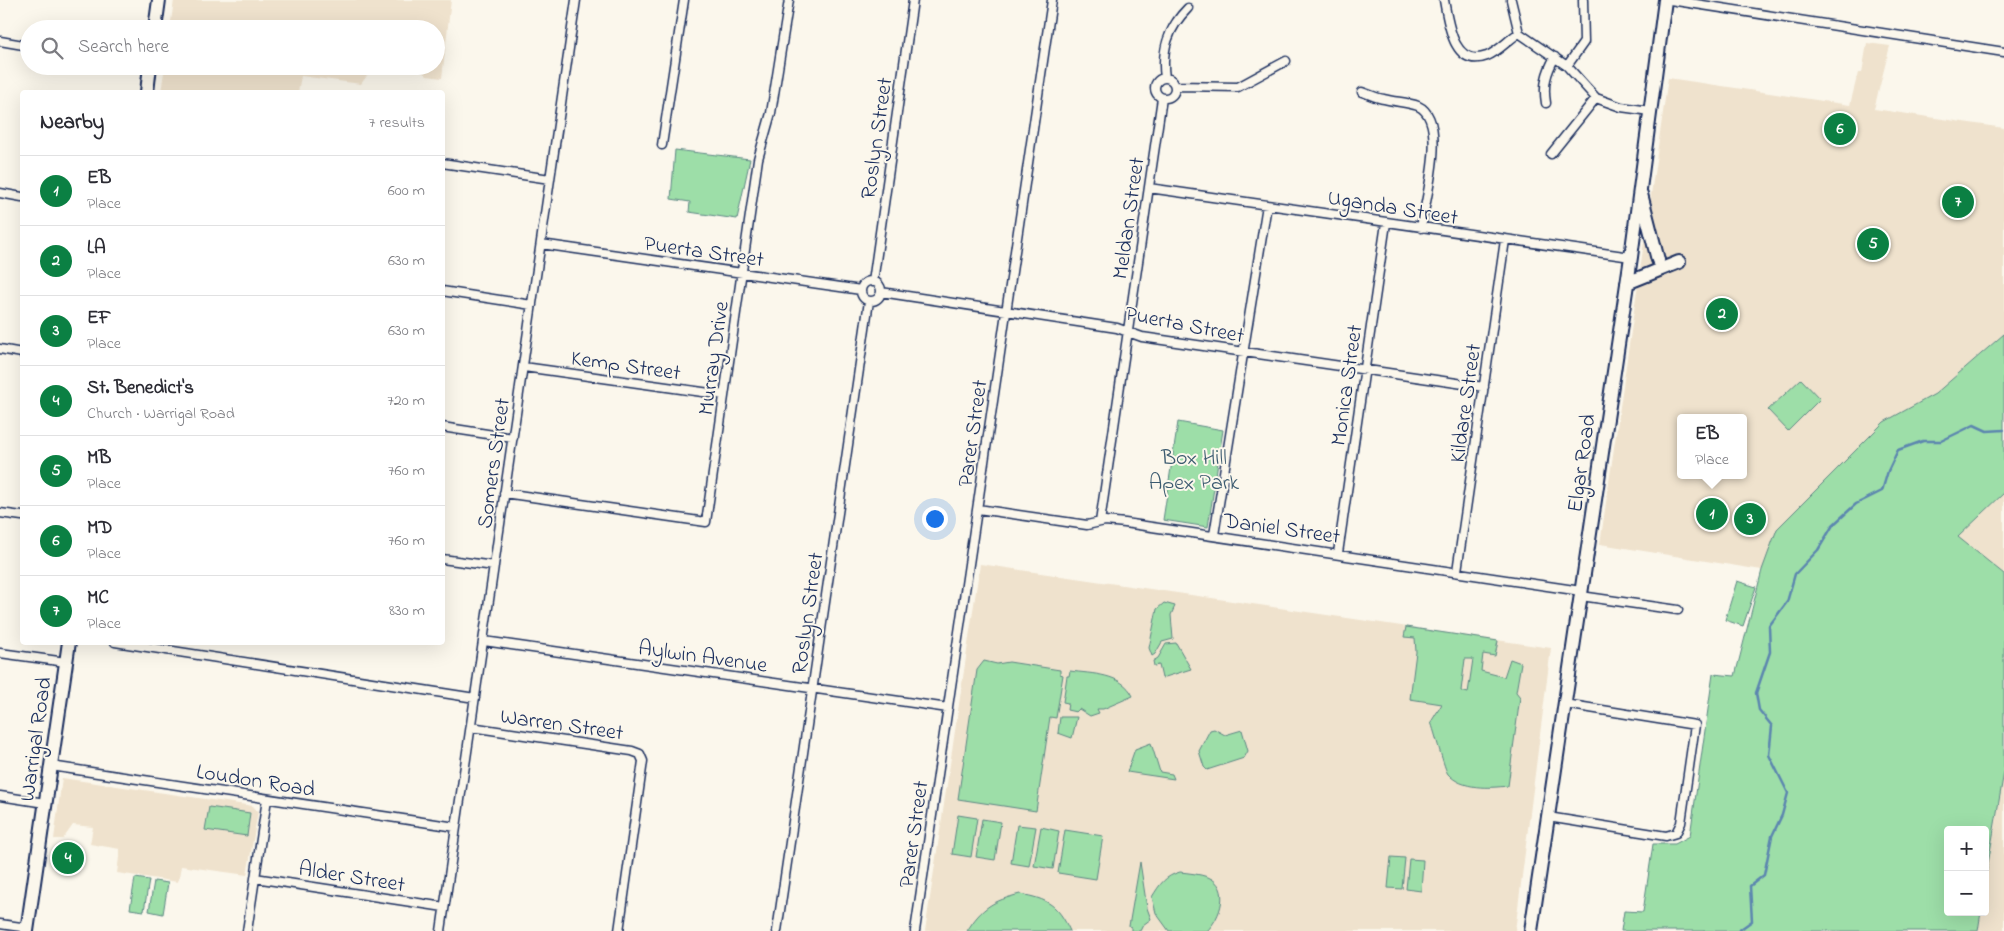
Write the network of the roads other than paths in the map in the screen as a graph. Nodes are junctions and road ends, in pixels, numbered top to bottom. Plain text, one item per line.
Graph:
1 (159, 0) edge
2 (576, 0) edge
3 (684, 0) edge
4 (789, 0) edge
5 (912, 0) edge
6 (1052, 0) edge
7 (1444, 0) edge
8 (1511, 0) edge
9 (1583, 0) edge
10 (1665, 0) edge
11 (1670, 0) edge
12 (1188, 8) dead end
13 (156, 20) edge
14 (1519, 33) junction
15 (0, 41) edge
16 (20, 44) edge
17 (2004, 52) edge
18 (1555, 58) junction
19 (1286, 62) dead end
20 (1567, 66) junction
21 (149, 75) edge
22 (1165, 78) junction
23 (1176, 86) junction
24 (147, 90) edge
25 (1362, 92) dead end
26 (1162, 98) junction
27 (1596, 98) junction
28 (1546, 103) dead end
29 (1650, 111) junction
30 (662, 145) dead end
31 (1550, 154) dead end
32 (445, 163) edge
33 (550, 179) junction
34 (1150, 188) junction
35 (1639, 190) junction
36 (0, 193) edge
37 (20, 197) edge
38 (1267, 205) junction
39 (1386, 223) junction
40 (1421, 228) junction
41 (1505, 240) junction
42 (541, 244) junction
43 (1630, 257) junction
44 (1658, 260) dead end
45 (1679, 262) dead end
46 (741, 273) junction
47 (873, 282) junction
48 (1626, 283) junction
49 (861, 290) junction
50 (445, 291) edge
51 (881, 292) junction
52 (869, 301) junction
53 (532, 305) junction
54 (1007, 311) junction
55 (1128, 332) junction
56 (0, 349) edge
57 (1244, 352) junction
58 (20, 353) edge
59 (524, 367) junction
60 (1365, 369) junction
61 (1484, 387) junction
62 (724, 395) junction
63 (445, 427) edge
64 (513, 438) junction
65 (504, 493) junction
66 (978, 510) junction
67 (0, 512) edge
68 (20, 516) edge
69 (1100, 522) junction
70 (1214, 535) junction
71 (1338, 553) junction
72 (445, 559) edge
73 (494, 566) junction
74 (1457, 571) junction
75 (1581, 593) junction
76 (1678, 610) dead end
77 (484, 641) junction
78 (69, 645) edge
79 (134, 645) edge
80 (0, 653) edge
81 (66, 662) junction
82 (812, 688) junction
83 (475, 698) junction
84 (1565, 704) junction
85 (948, 708) junction
86 (471, 727) junction
87 (51, 766) junction
88 (0, 796) edge
89 (267, 799) junction
90 (45, 803) junction
91 (1548, 817) junction
92 (456, 827) junction
93 (255, 878) junction
94 (444, 907) junction
95 (0, 924) edge
96 (28, 929) edge
97 (247, 931) edge
98 (441, 931) edge
99 (618, 931) edge
100 (777, 931) edge
101 (915, 931) edge
102 (1531, 931) edge

1 - 13 main road
2 - 33 street, Somers Street
3 - 30 street
4 - 46 street, Murray Drive
5 - 47 street, Roslyn Street
6 - 54 street, Parer Street
7 - 14 street
8 - 14 street
9 - 20 street
10 - 29 main road, Elgar Road
11 - 17 street
12 - 22 street
14 - 18 street
15 - 16 street
18 - 20 street
18 - 28 street
19 - 23 street
20 - 27 street
21 - 24 main road
22 - 23 street
22 - 26 street
23 - 26 street
25 - 40 street
26 - 34 street, Meldan Street
27 - 29 street
27 - 31 street
29 - 35 main road, Elgar Road
32 - 33 street
33 - 42 street, Somers Street
34 - 38 street, Uganda Street
34 - 55 street, Meldan Street
35 - 43 main road, Elgar Road
35 - 44 main road
36 - 37 street
38 - 39 street, Uganda Street
38 - 57 street
39 - 40 street, Uganda Street
39 - 60 street, Monica Street
40 - 41 street, Uganda Street
41 - 43 street, Uganda Street
41 - 61 street, Kildare Street
42 - 46 street, Puerta Street
42 - 53 street, Somers Street
43 - 48 main road, Elgar Road
45 - 48 main road
46 - 49 street, Puerta Street
46 - 62 street, Murray Drive
47 - 49 street
47 - 51 street
48 - 75 main road, Elgar Road
49 - 52 street
50 - 53 street
51 - 52 street
51 - 54 street, Puerta Street
52 - 82 street, Roslyn Street
53 - 59 street, Somers Street
54 - 55 street, Puerta Street
54 - 66 street, Parer Street
55 - 57 street, Puerta Street
55 - 69 street, Meldan Street
56 - 58 street
57 - 60 street, Puerta Street
57 - 70 street
59 - 62 street, Kemp Street
59 - 64 street, Somers Street
60 - 61 street, Puerta Street
60 - 71 street, Monica Street
61 - 74 street, Kildare Street
62 - 65 street, Murray Drive
63 - 64 street
64 - 65 street, Somers Street
65 - 73 street, Somers Street
66 - 69 street, Daniel Street
66 - 85 street, Parer Street
67 - 68 street
69 - 70 street, Daniel Street
70 - 71 street, Daniel Street
71 - 74 street, Daniel Street
72 - 73 street
73 - 77 street, Somers Street
74 - 75 street, Daniel Street
75 - 76 street, Daniel Street
75 - 84 main road, Elgar Road
77 - 82 street, Aylwin Avenue
77 - 83 street, Somers Street
78 - 81 main road, Warrigal Road
79 - 83 street
80 - 81 street
81 - 87 main road, Warrigal Road
82 - 85 street, Aylwin Avenue
82 - 100 street, Roslyn Street
83 - 86 street, Somers Street
84 - 91 main road, Elgar Road
84 - 91 street
85 - 101 street, Parer Street
86 - 92 street, Somers Street
86 - 99 street, Warren Street
87 - 89 street, Loudon Road
87 - 90 main road, Warrigal Road
88 - 90 street
89 - 92 street, Loudon Road
89 - 93 street
90 - 96 main road, Warrigal Road
91 - 102 main road, Elgar Road
92 - 94 street, Somers Street
93 - 94 street, Alder Street
93 - 97 street
94 - 98 street, Somers Street
95 - 96 street

